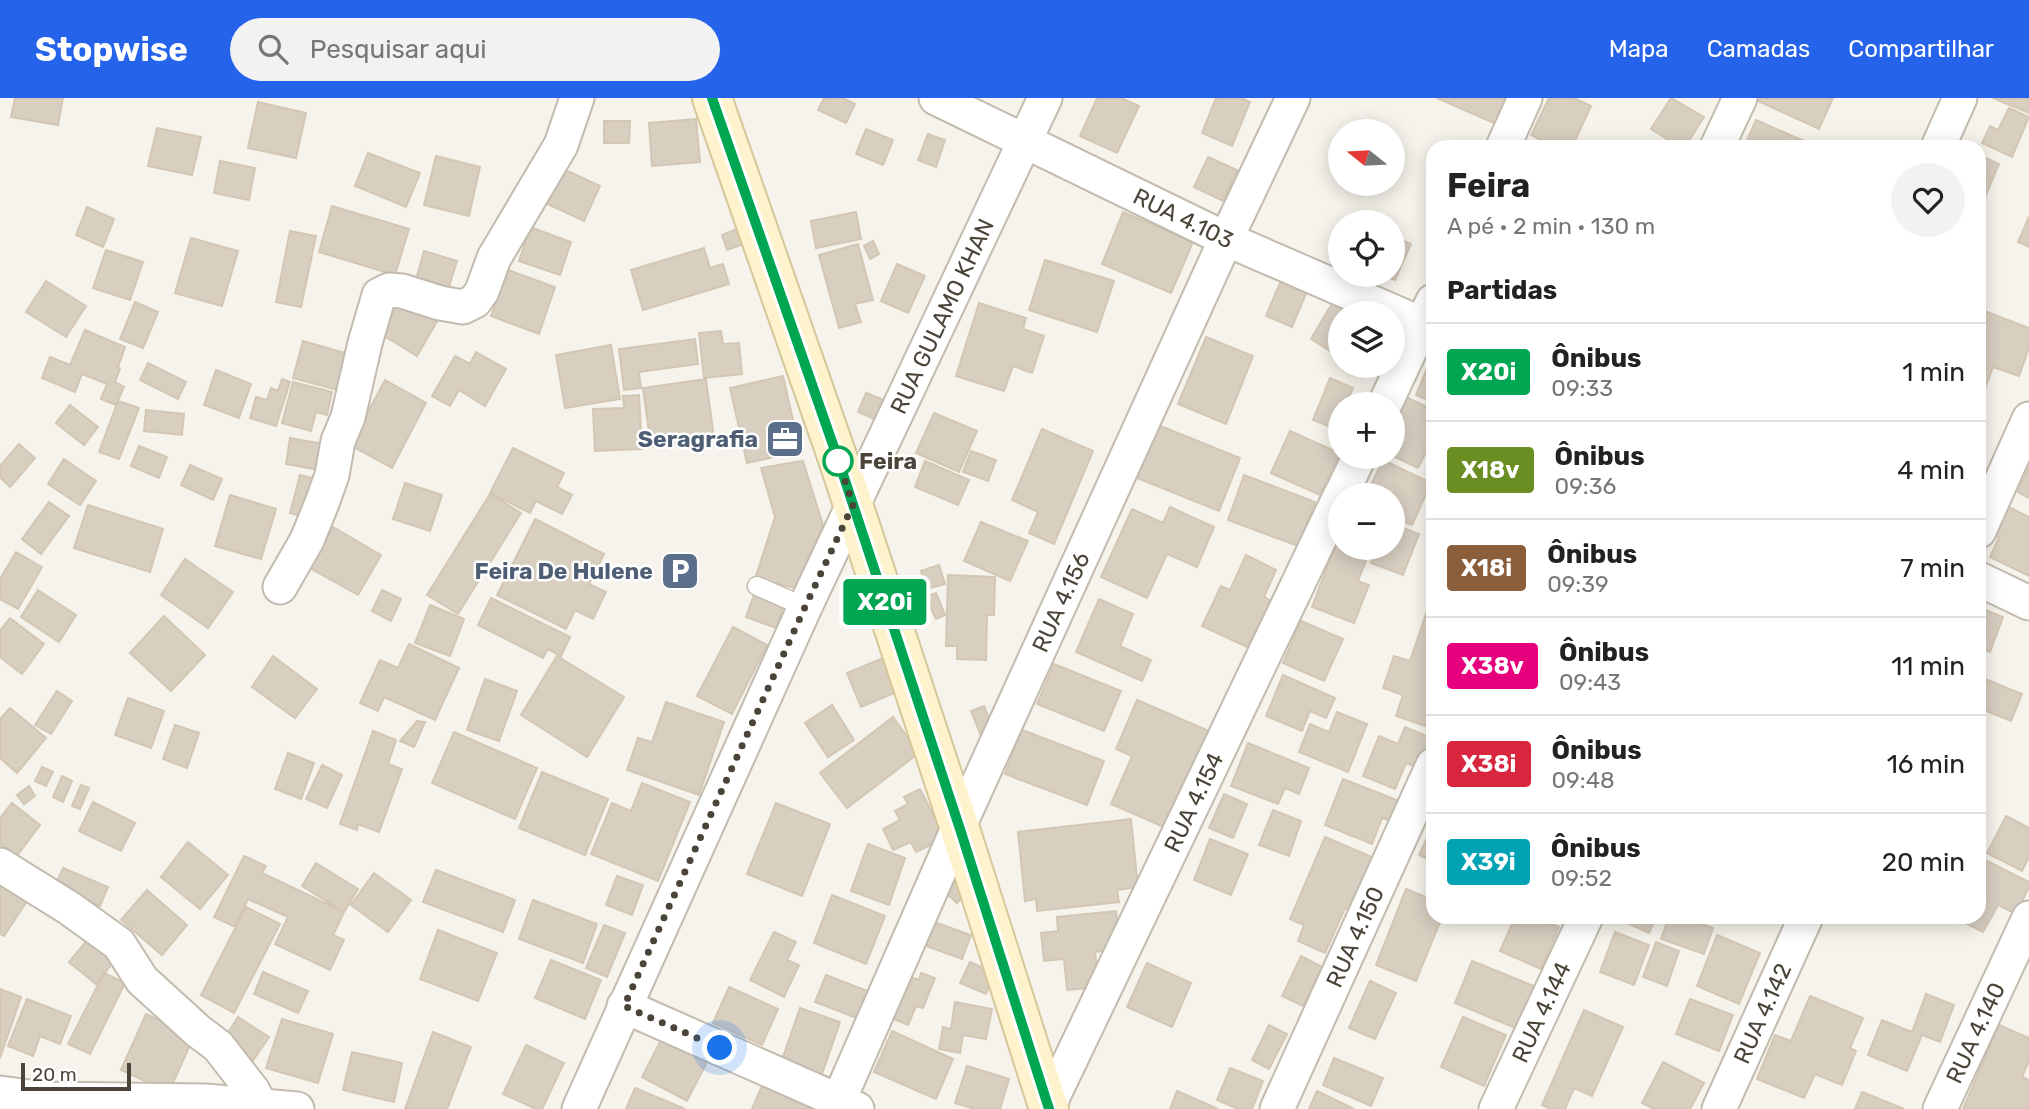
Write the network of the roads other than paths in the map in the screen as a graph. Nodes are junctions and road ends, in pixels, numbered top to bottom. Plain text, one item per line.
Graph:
1 (577, 98) edge
2 (712, 98) edge
3 (936, 98) edge
4 (1045, 98) edge
5 (1293, 98) edge
6 (1525, 98) edge
7 (1740, 98) edge
8 (1959, 98) edge
9 (1506, 140) edge
10 (1720, 140) edge
11 (1941, 140) edge
12 (1024, 142) junction
13 (1226, 239) junction
14 (1426, 316) edge
15 (1426, 325) edge
16 (1390, 392) edge
17 (2029, 419) edge
18 (853, 505) junction
19 (1986, 515) edge
20 (1328, 523) edge
21 (1986, 582) edge
22 (757, 586) dead end
23 (280, 587) dead end
24 (2029, 603) edge
25 (805, 607) junction
26 (1426, 780) edge
27 (959, 826) junction
28 (0, 865) edge
29 (2029, 918) edge
30 (1583, 924) edge
31 (1803, 924) edge
32 (624, 1006) junction
33 (0, 1093) edge
34 (43, 1104) edge
35 (843, 1106) edge
36 (261, 1107) junction
37 (1048, 1108) edge
38 (297, 1109) edge
39 (579, 1109) edge
40 (1277, 1109) edge
41 (1496, 1109) edge
42 (1719, 1109) edge
43 (1940, 1109) edge

1 - 23 street
2 - 18 main road
3 - 12 street, RUA 4.103
4 - 12 street, RUA GULAMO KHAN
5 - 13 street, RUA 4.156
6 - 9 street
7 - 10 street
8 - 11 street
12 - 13 street, RUA 4.103
12 - 18 street, RUA GULAMO KHAN
13 - 14 street, RUA 4.103
13 - 27 street, RUA 4.156
15 - 16 street
17 - 19 street
18 - 25 street, RUA GULAMO KHAN
18 - 27 main road
20 - 37 street, RUA 4.154
21 - 24 street
22 - 25 lane
25 - 32 street, RUA GULAMO KHAN
26 - 40 street, RUA 4.150
27 - 35 street, RUA 4.156
27 - 37 main road
28 - 36 street
29 - 43 street, RUA 4.140
30 - 41 street, RUA 4.144
31 - 42 street, RUA 4.142
32 - 35 street
32 - 39 street, RUA GULAMO KHAN
33 - 34 street
34 - 36 street
36 - 38 street

